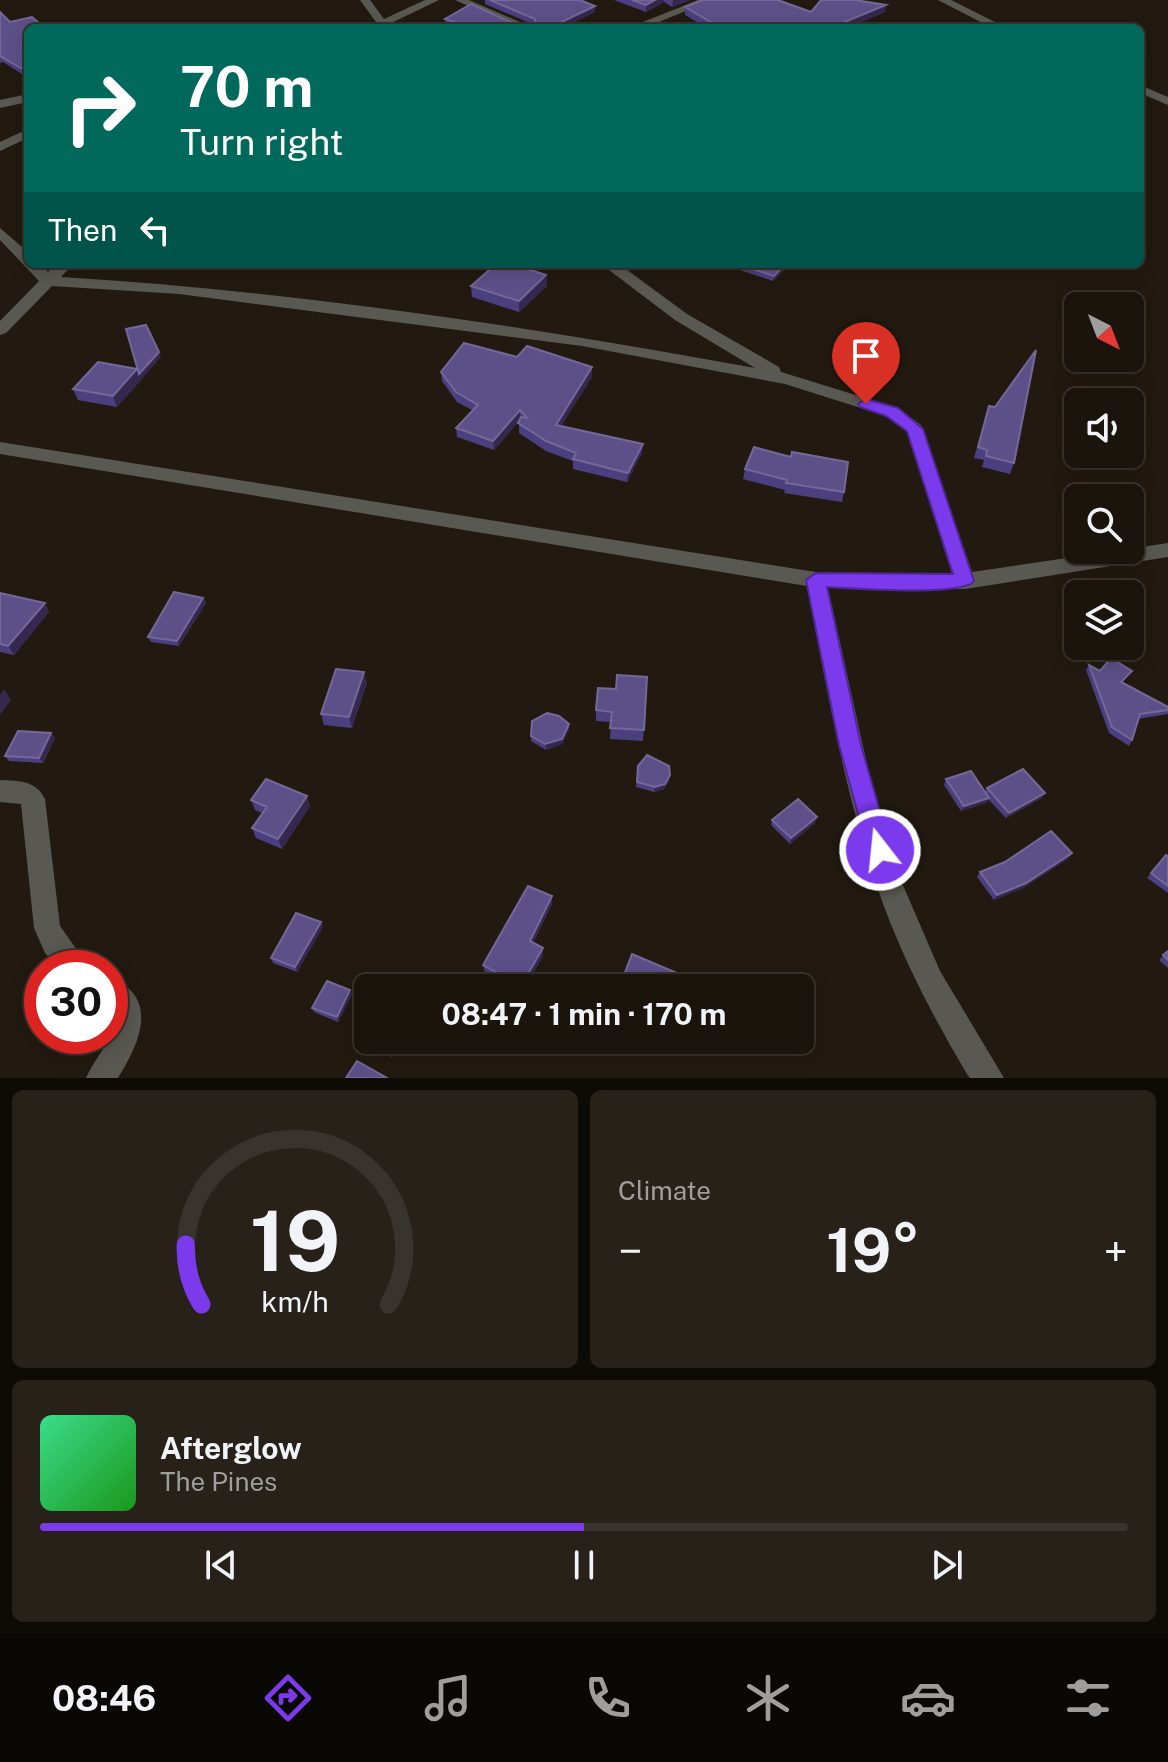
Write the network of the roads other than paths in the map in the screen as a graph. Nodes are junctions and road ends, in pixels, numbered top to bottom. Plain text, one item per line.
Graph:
1 (365, 0) edge
2 (434, 0) edge
3 (460, 0) edge
4 (708, 0) edge
5 (943, 0) edge
6 (377, 24) edge
7 (379, 24) edge
8 (518, 24) edge
9 (645, 24) edge
10 (993, 24) edge
11 (24, 99) edge
12 (0, 104) edge
13 (24, 135) edge
14 (0, 147) edge
15 (0, 232) edge
16 (24, 256) edge
17 (36, 268) edge
18 (61, 268) edge
19 (615, 268) edge
20 (48, 281) junction
21 (0, 330) edge
22 (788, 379) junction
23 (0, 448) edge
24 (1168, 550) edge
25 (816, 580) junction
26 (965, 581) junction
27 (0, 791) edge
28 (60, 950) edge
29 (115, 1054) edge
30 (101, 1078) edge
31 (989, 1078) edge

1 - 6 street
2 - 7 street
3 - 8 street
4 - 9 street
5 - 10 street
11 - 12 street
13 - 14 street
15 - 16 street
17 - 20 street
18 - 20 street
19 - 22 street
20 - 21 street
20 - 22 street
22 - 26 street
23 - 25 street
24 - 26 street
25 - 26 street
25 - 31 street
27 - 28 street
29 - 30 street

